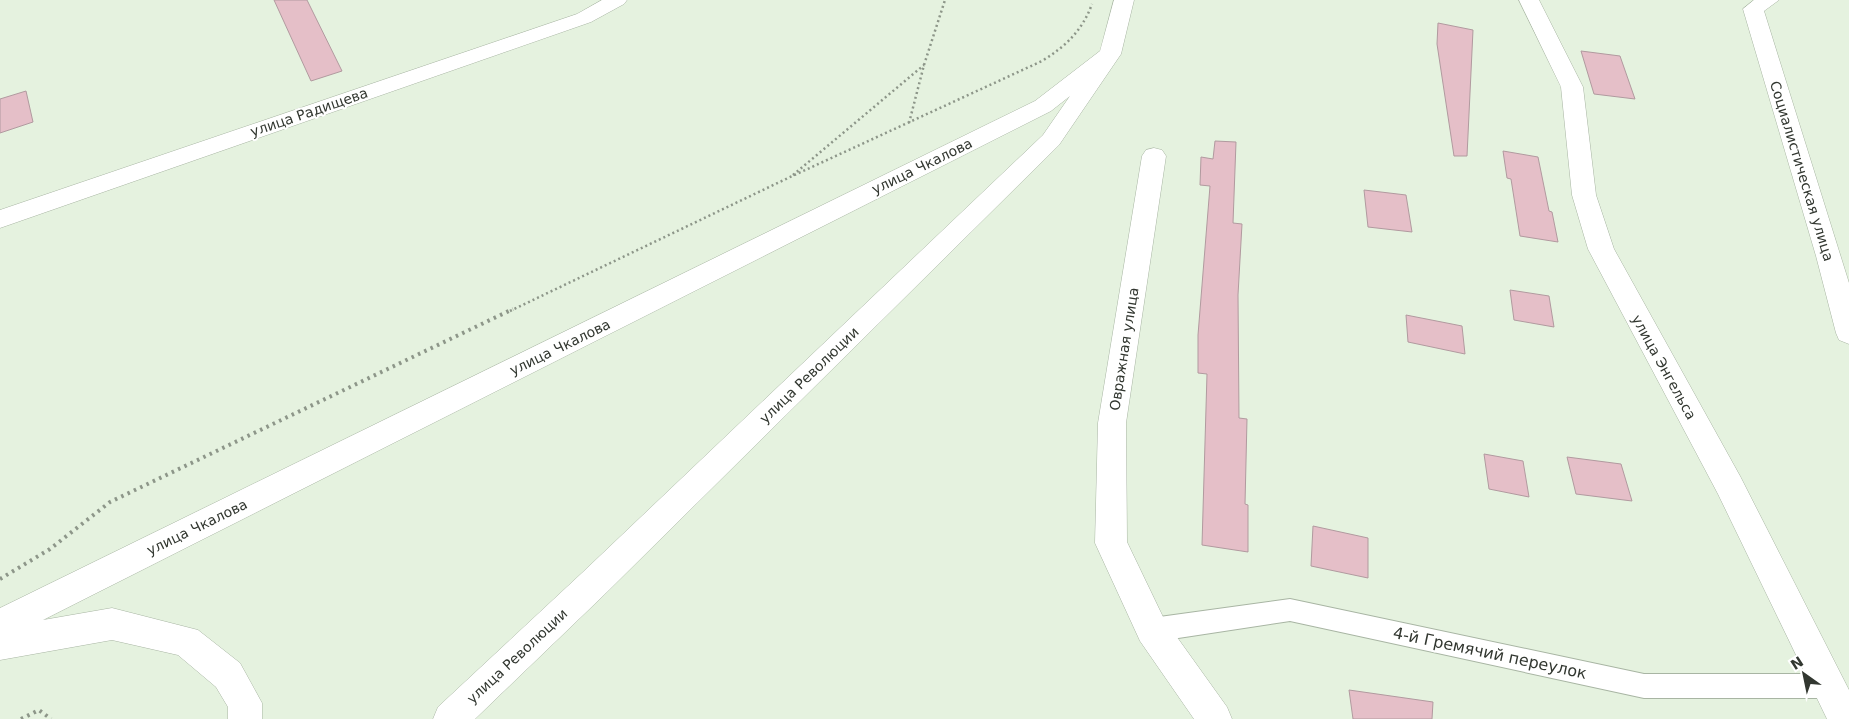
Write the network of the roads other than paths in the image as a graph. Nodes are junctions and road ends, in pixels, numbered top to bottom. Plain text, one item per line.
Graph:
1 (1124, 0) edge
2 (1529, 0) edge
3 (603, 3) edge
4 (1761, 5) edge
5 (1110, 54) junction
6 (1154, 156) dead end
7 (0, 219) edge
8 (1849, 333) edge
9 (0, 625) edge
10 (1152, 630) junction
11 (0, 644) edge
12 (1830, 686) junction
13 (245, 719) edge
14 (450, 719) edge
15 (1215, 719) edge
16 (1845, 719) edge

1 - 5 street, улица Революции
2 - 12 street, улица Энгельса
3 - 7 street, улица Радищева
4 - 8 street, Социалистическая улица
5 - 9 street, улица Чкалова
5 - 14 street, улица Революции
6 - 10 street, Овражная улица
10 - 12 lane, 4-й Гремячий переулок
10 - 15 street
11 - 13 street
12 - 16 street, улица Энгельса

